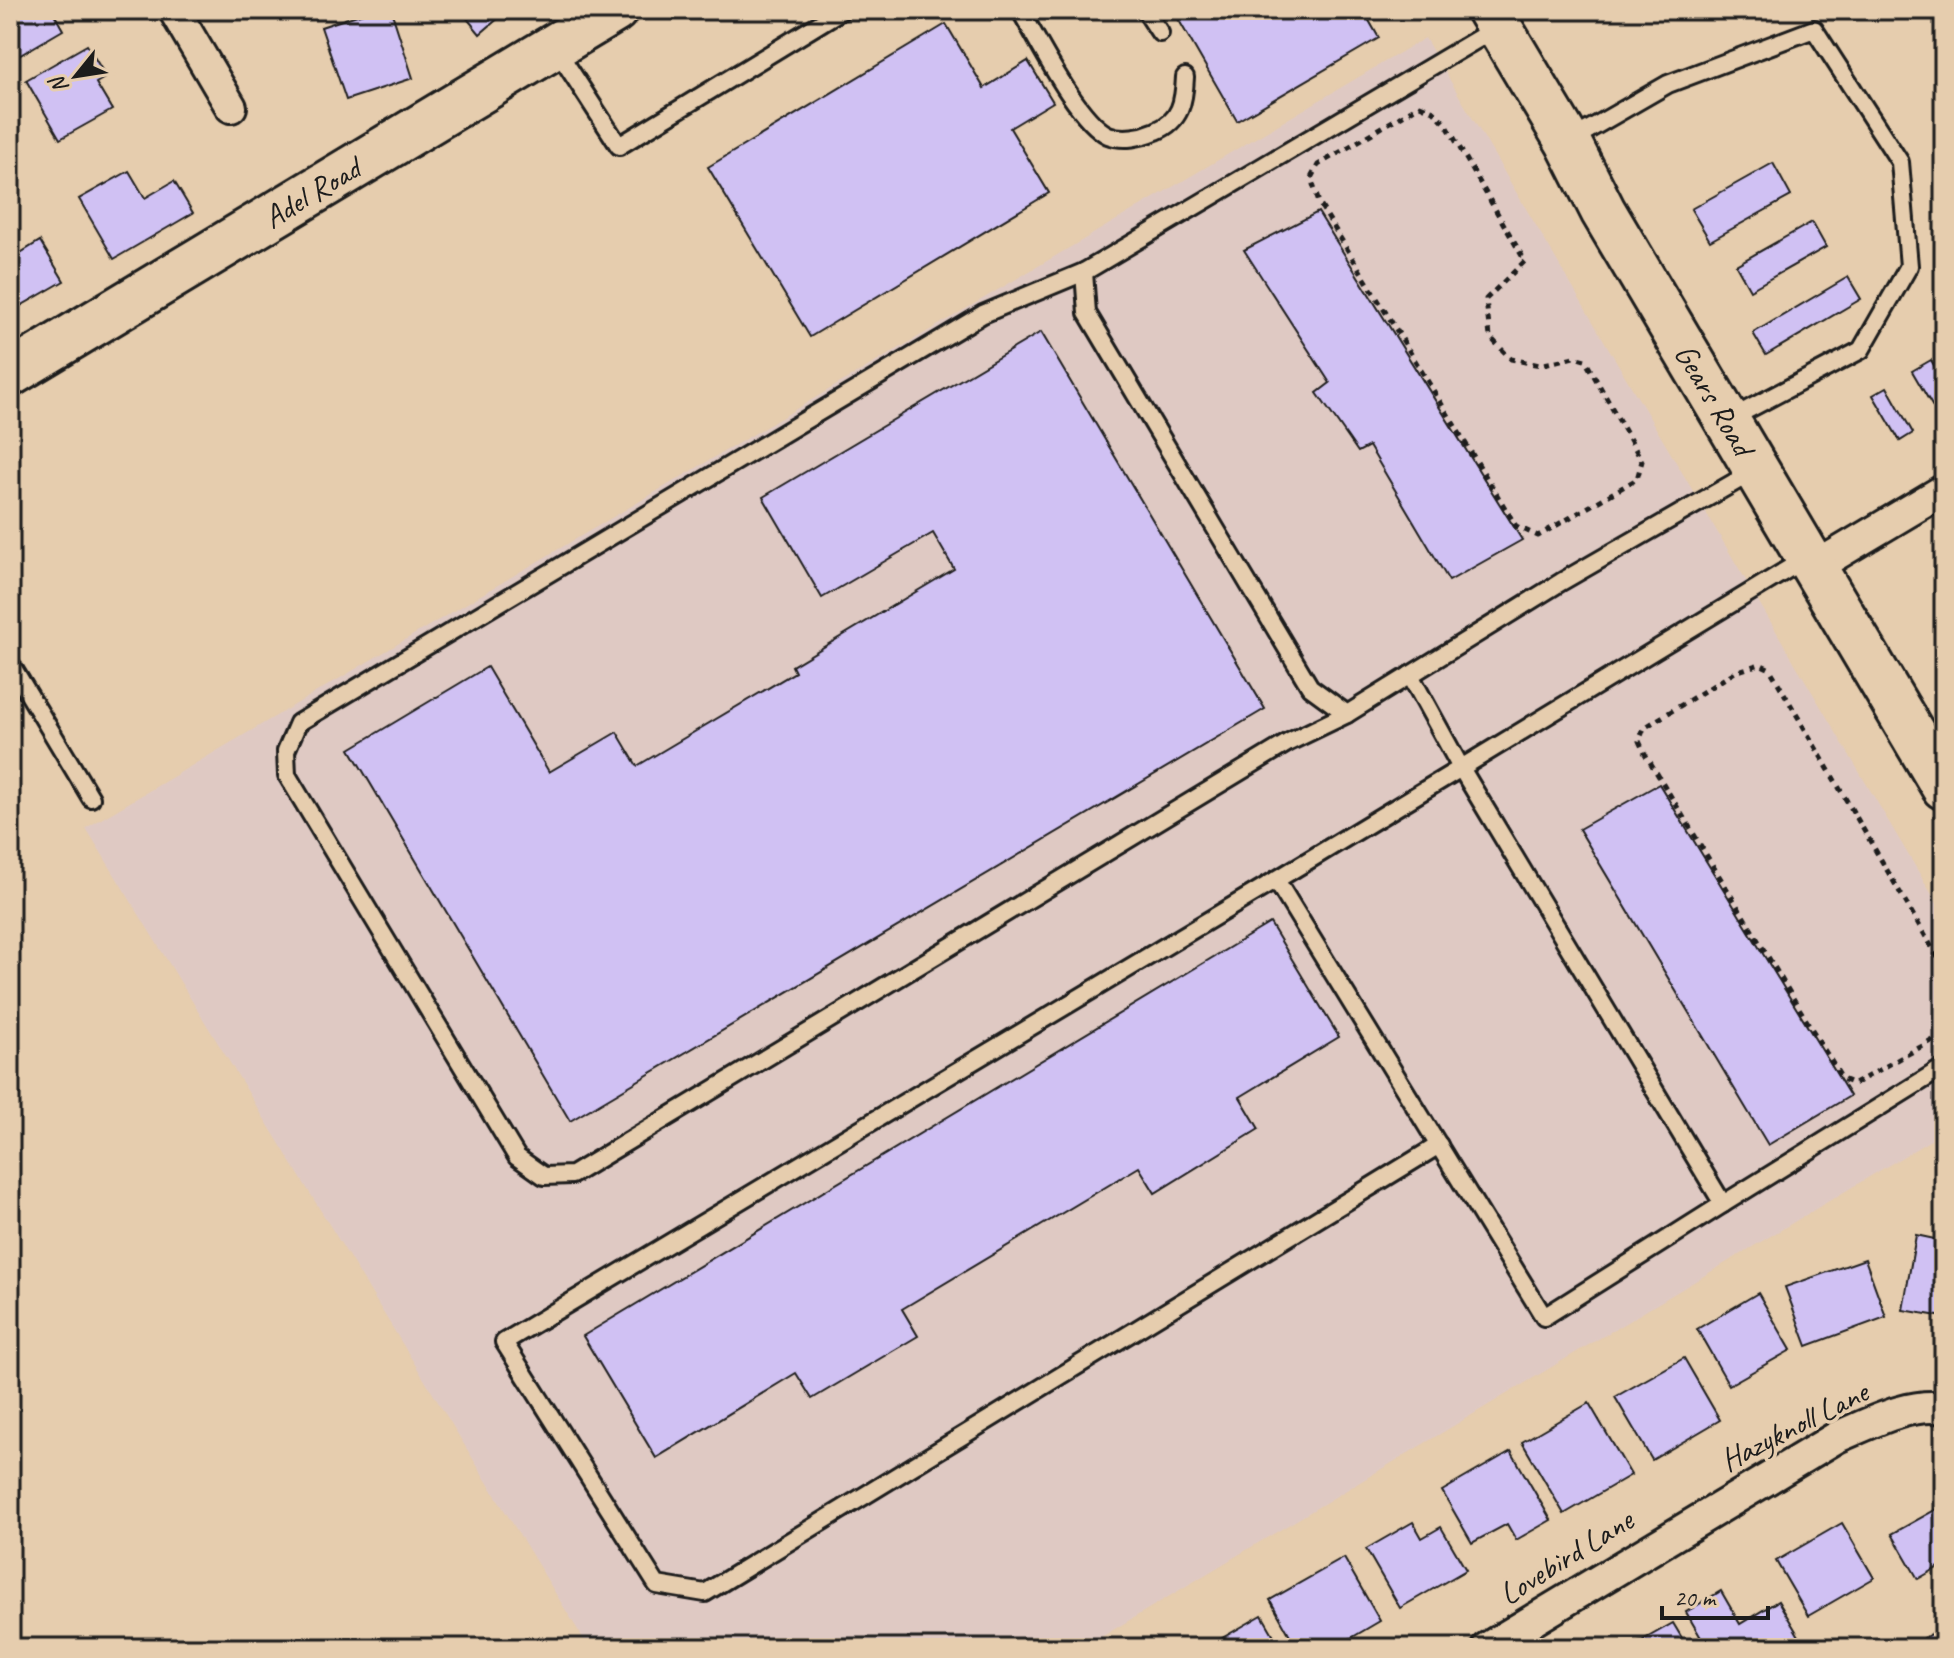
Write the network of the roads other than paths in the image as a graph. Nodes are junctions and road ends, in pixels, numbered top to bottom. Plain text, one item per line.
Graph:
1 (174, 10) edge
2 (615, 10) edge
3 (842, 10) edge
4 (1020, 10) edge
5 (1145, 10) edge
6 (1494, 18) edge
7 (1160, 33) dead end
8 (555, 46) junction
9 (1185, 77) dead end
10 (231, 107) dead end
11 (1568, 142) junction
12 (1084, 272) junction
13 (10, 374) edge
14 (1727, 420) junction
15 (1757, 470) junction
16 (1944, 490) edge
17 (1812, 562) junction
18 (10, 663) edge
19 (1410, 675) junction
20 (1347, 714) junction
21 (1461, 768) junction
22 (1944, 787) edge
23 (91, 798) dead end
24 (1276, 880) junction
25 (1944, 1067) edge
26 (1439, 1145) junction
27 (1723, 1204) junction
28 (1944, 1408) edge
29 (1682, 1528) joint
30 (1487, 1648) edge

1 - 10 street
2 - 8 main road, Adel Road
3 - 8 lane
4 - 9 lane
5 - 7 lane
6 - 11 main road, Gears Road
6 - 12 lane
8 - 13 main road, Adel Road
11 - 14 main road, Gears Road
11 - 14 lane
12 - 20 lane
12 - 20 lane
14 - 15 main road, Gears Road
15 - 17 main road, Gears Road
15 - 19 lane
16 - 17 street
17 - 21 lane
17 - 22 main road, Gears Road
18 - 23 lane
19 - 20 lane
19 - 21 lane
21 - 24 lane
21 - 27 lane
24 - 26 lane
24 - 26 lane
25 - 27 lane
26 - 27 lane
28 - 29 street, Hazyknoll Lane
29 - 30 street, Lovebird Lane

